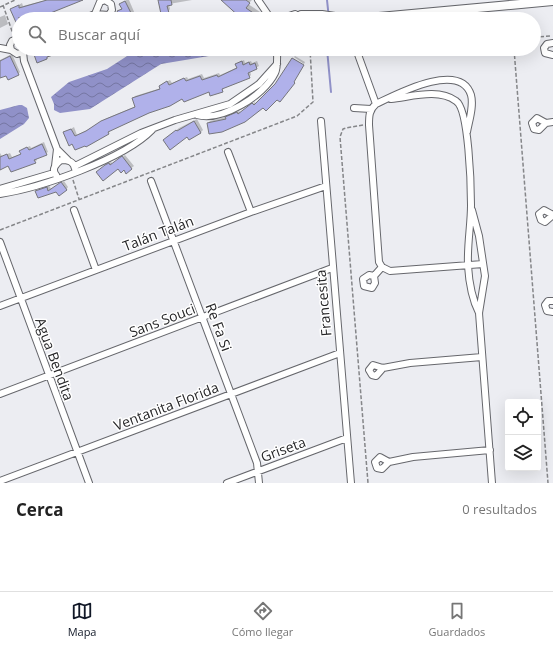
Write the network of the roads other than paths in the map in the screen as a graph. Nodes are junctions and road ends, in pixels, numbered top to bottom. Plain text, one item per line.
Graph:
1 (258, 0) edge
2 (263, 0) edge
3 (553, 1) edge
4 (264, 7) junction
5 (267, 12) edge
6 (433, 12) edge
7 (12, 42) edge
8 (12, 43) edge
9 (553, 43) edge
10 (0, 48) edge
11 (11, 50) joint
12 (553, 55) edge
13 (23, 56) edge
14 (277, 56) edge
15 (358, 56) edge
16 (384, 100) junction
17 (373, 106) junction
18 (354, 108) dead end
19 (321, 121) dead end
20 (152, 130) junction
21 (467, 132) junction
22 (57, 149) junction
23 (228, 152) dead end
24 (69, 161) junction
25 (55, 166) junction
26 (75, 166) junction
27 (54, 173) junction
28 (72, 174) junction
29 (60, 178) junction
30 (151, 181) dead end
31 (326, 186) junction
32 (0, 189) edge
33 (0, 194) edge
34 (471, 205) junction
35 (74, 210) dead end
36 (251, 212) junction
37 (174, 240) junction
38 (0, 242) edge
39 (483, 264) junction
40 (468, 266) junction
41 (382, 267) junction
42 (332, 268) junction
43 (96, 270) junction
44 (374, 276) dead end
45 (20, 298) junction
46 (553, 301) edge
47 (0, 306) edge
48 (553, 312) edge
49 (479, 313) junction
50 (203, 317) junction
51 (340, 353) junction
52 (482, 357) junction
53 (383, 368) dead end
54 (48, 376) junction
55 (0, 394) edge
56 (230, 394) junction
57 (347, 438) junction
58 (490, 450) junction
59 (77, 452) junction
60 (389, 462) dead end
61 (259, 471) junction
62 (0, 481) edge
63 (88, 483) edge
64 (227, 483) edge
65 (259, 483) edge
66 (351, 483) edge
67 (492, 483) edge

1 - 4 street
2 - 4 street
3 - 6 street
4 - 5 street
7 - 10 street
8 - 11 street
9 - 12 street
10 - 11 street
13 - 22 street
14 - 20 street
15 - 17 street
16 - 17 street
16 - 21 street
16 - 21 street
17 - 18 street
17 - 41 street
19 - 31 street, Francesita
20 - 26 street
20 - 28 street
21 - 34 street
22 - 24 street
22 - 25 street
23 - 36 street
24 - 25 street
24 - 26 street
25 - 27 street
26 - 28 street
27 - 29 street
27 - 32 street
28 - 29 street
29 - 33 street
30 - 37 street, Re Fa Si
31 - 36 street, Talán Talán
31 - 42 street, Francesita
34 - 39 street
34 - 40 street
35 - 43 street
36 - 37 street, Talán Talán
37 - 43 street, Talán Talán
37 - 50 street, Re Fa Si
38 - 45 street, Agua Bendita
39 - 40 street
39 - 49 street
40 - 41 street
40 - 49 street
41 - 44 street
42 - 50 street, Sans Souci
42 - 51 street, Francesita
43 - 45 street, Talán Talán
45 - 47 street, Talán Talán
45 - 54 street, Agua Bendita
46 - 48 street
49 - 52 street
50 - 54 street, Sans Souci
50 - 56 street, Re Fa Si
51 - 56 street, Ventanita Florida
51 - 57 street, Francesita
52 - 53 street
52 - 58 street
54 - 55 street, Sans Souci
54 - 59 street, Agua Bendita
56 - 59 street, Ventanita Florida
56 - 61 street, Re Fa Si
57 - 61 street, Griseta
57 - 66 street, Francesita
58 - 60 street
58 - 67 street
59 - 62 street, Ventanita Florida
59 - 63 street, Agua Bendita
61 - 64 street, Griseta
61 - 65 street, Re Fa Si

